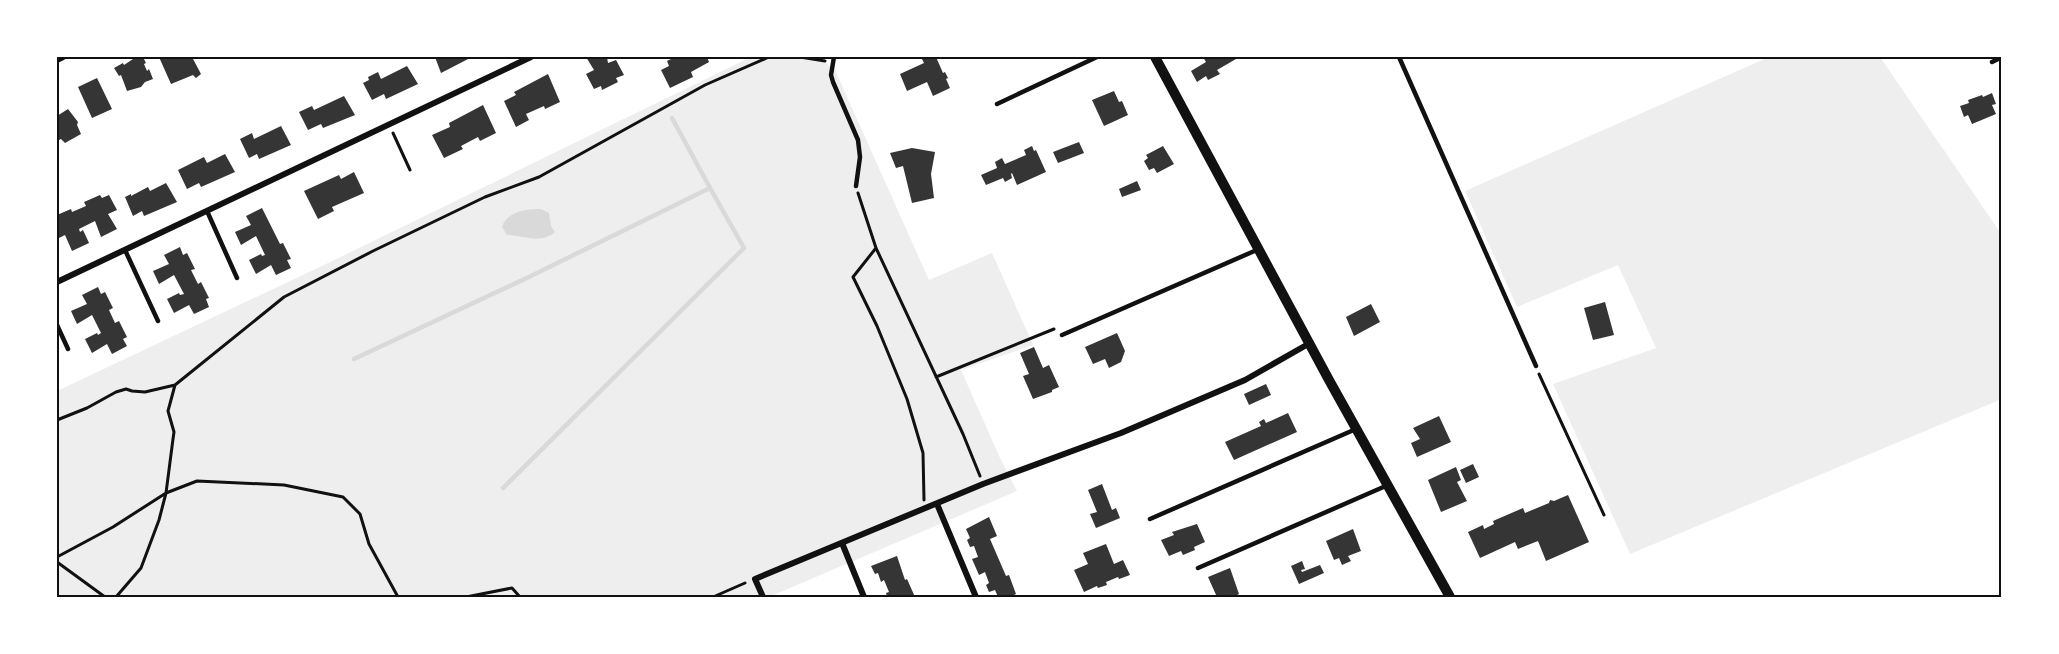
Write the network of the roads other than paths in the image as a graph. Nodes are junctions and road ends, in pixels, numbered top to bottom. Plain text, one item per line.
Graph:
1 (63, 57) edge
2 (531, 57) edge
3 (1097, 57) edge
4 (1155, 57) edge
5 (1399, 57) edge
6 (2002, 57) edge
7 (833, 59) edge
8 (57, 60) edge
9 (1992, 62) dead end
10 (998, 104) dead end
11 (856, 186) road end
12 (207, 212) junction
13 (1258, 249) junction
14 (124, 250) junction
15 (237, 278) dead end
16 (57, 282) edge
17 (158, 321) dead end
18 (57, 326) edge
19 (1063, 334) road end
20 (1310, 343) junction
21 (68, 349) dead end
22 (1536, 366) road end
23 (1356, 429) junction
24 (1388, 485) junction
25 (938, 504) junction
26 (1150, 519) dead end
27 (842, 543) junction
28 (1198, 568) dead end
29 (763, 597) edge
30 (864, 597) edge
31 (976, 597) edge
32 (1450, 597) edge

1 - 8 street
2 - 12 street
3 - 10 lane
4 - 13 street
5 - 22 lane
6 - 9 lane
7 - 11 lane
12 - 14 street
12 - 15 lane
13 - 19 lane
13 - 20 street
14 - 16 street
14 - 17 lane
18 - 21 lane
20 - 23 street
20 - 25 street
23 - 24 street
23 - 26 lane
24 - 28 lane
24 - 32 street
25 - 27 street
25 - 31 street
27 - 29 street
27 - 30 street

